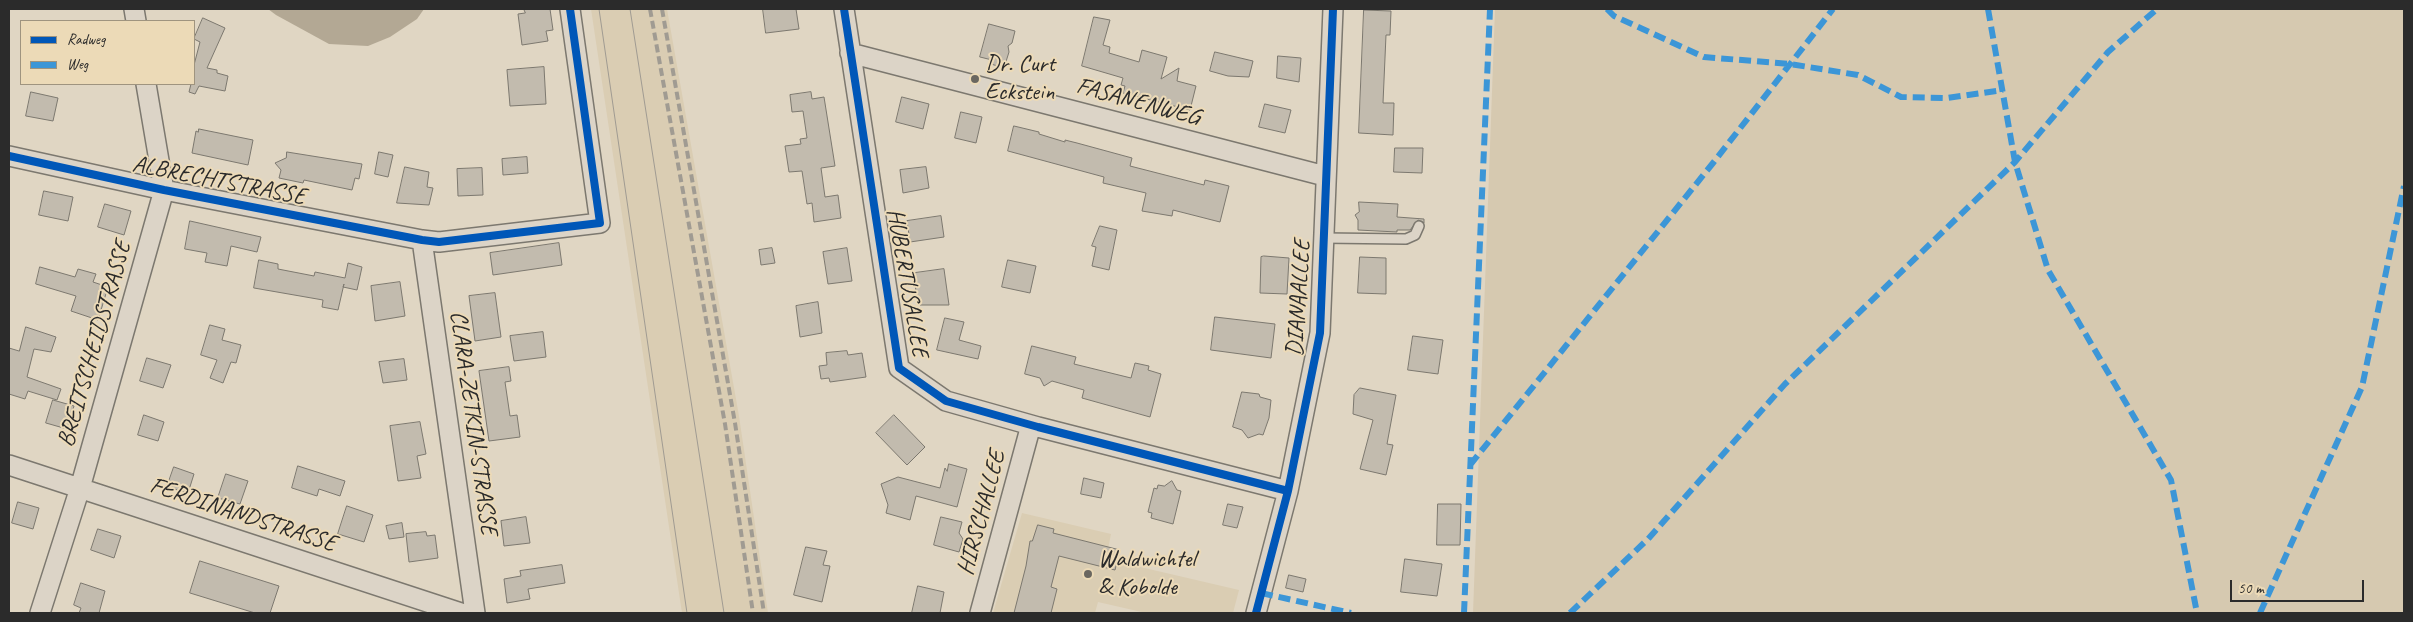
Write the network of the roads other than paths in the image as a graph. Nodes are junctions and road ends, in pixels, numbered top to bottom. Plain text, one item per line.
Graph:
1 (570, 9) edge
2 (844, 9) edge
3 (1333, 9) edge
4 (850, 53) junction
5 (146, 85) edge
6 (9, 156) edge
7 (1326, 176) junction
8 (164, 190) junction
9 (1419, 226) dead end
10 (1323, 238) junction
11 (422, 240) junction
12 (1031, 425) junction
13 (9, 465) edge
14 (80, 488) junction
15 (1288, 491) junction
16 (40, 613) edge
17 (461, 613) edge
18 (475, 613) edge
19 (980, 613) edge
20 (1256, 613) edge

1 - 11 street, ALBRECHTSTRASSE
2 - 4 street, HUBERTUSALLEE
3 - 7 street, DIANAALLEE
4 - 7 street, FASANENWEG
4 - 12 street, HUBERTUSALLEE
5 - 8 street, BREITSCHEIDSTRASSE
6 - 8 street, ALBRECHTSTRASSE
7 - 10 street, DIANAALLEE
8 - 11 street, ALBRECHTSTRASSE
8 - 14 street, BREITSCHEIDSTRASSE
9 - 10 lane
10 - 15 street, DIANAALLEE
11 - 18 street, CLARA-ZETKIN-STRASSE
12 - 15 street, HUBERTUSALLEE
12 - 19 street, HIRSCHALLEE
13 - 14 street, FERDINANDSTRASSE
14 - 16 street, BREITSCHEIDSTRASSE
14 - 17 street, FERDINANDSTRASSE
15 - 20 street, DIANAALLEE

